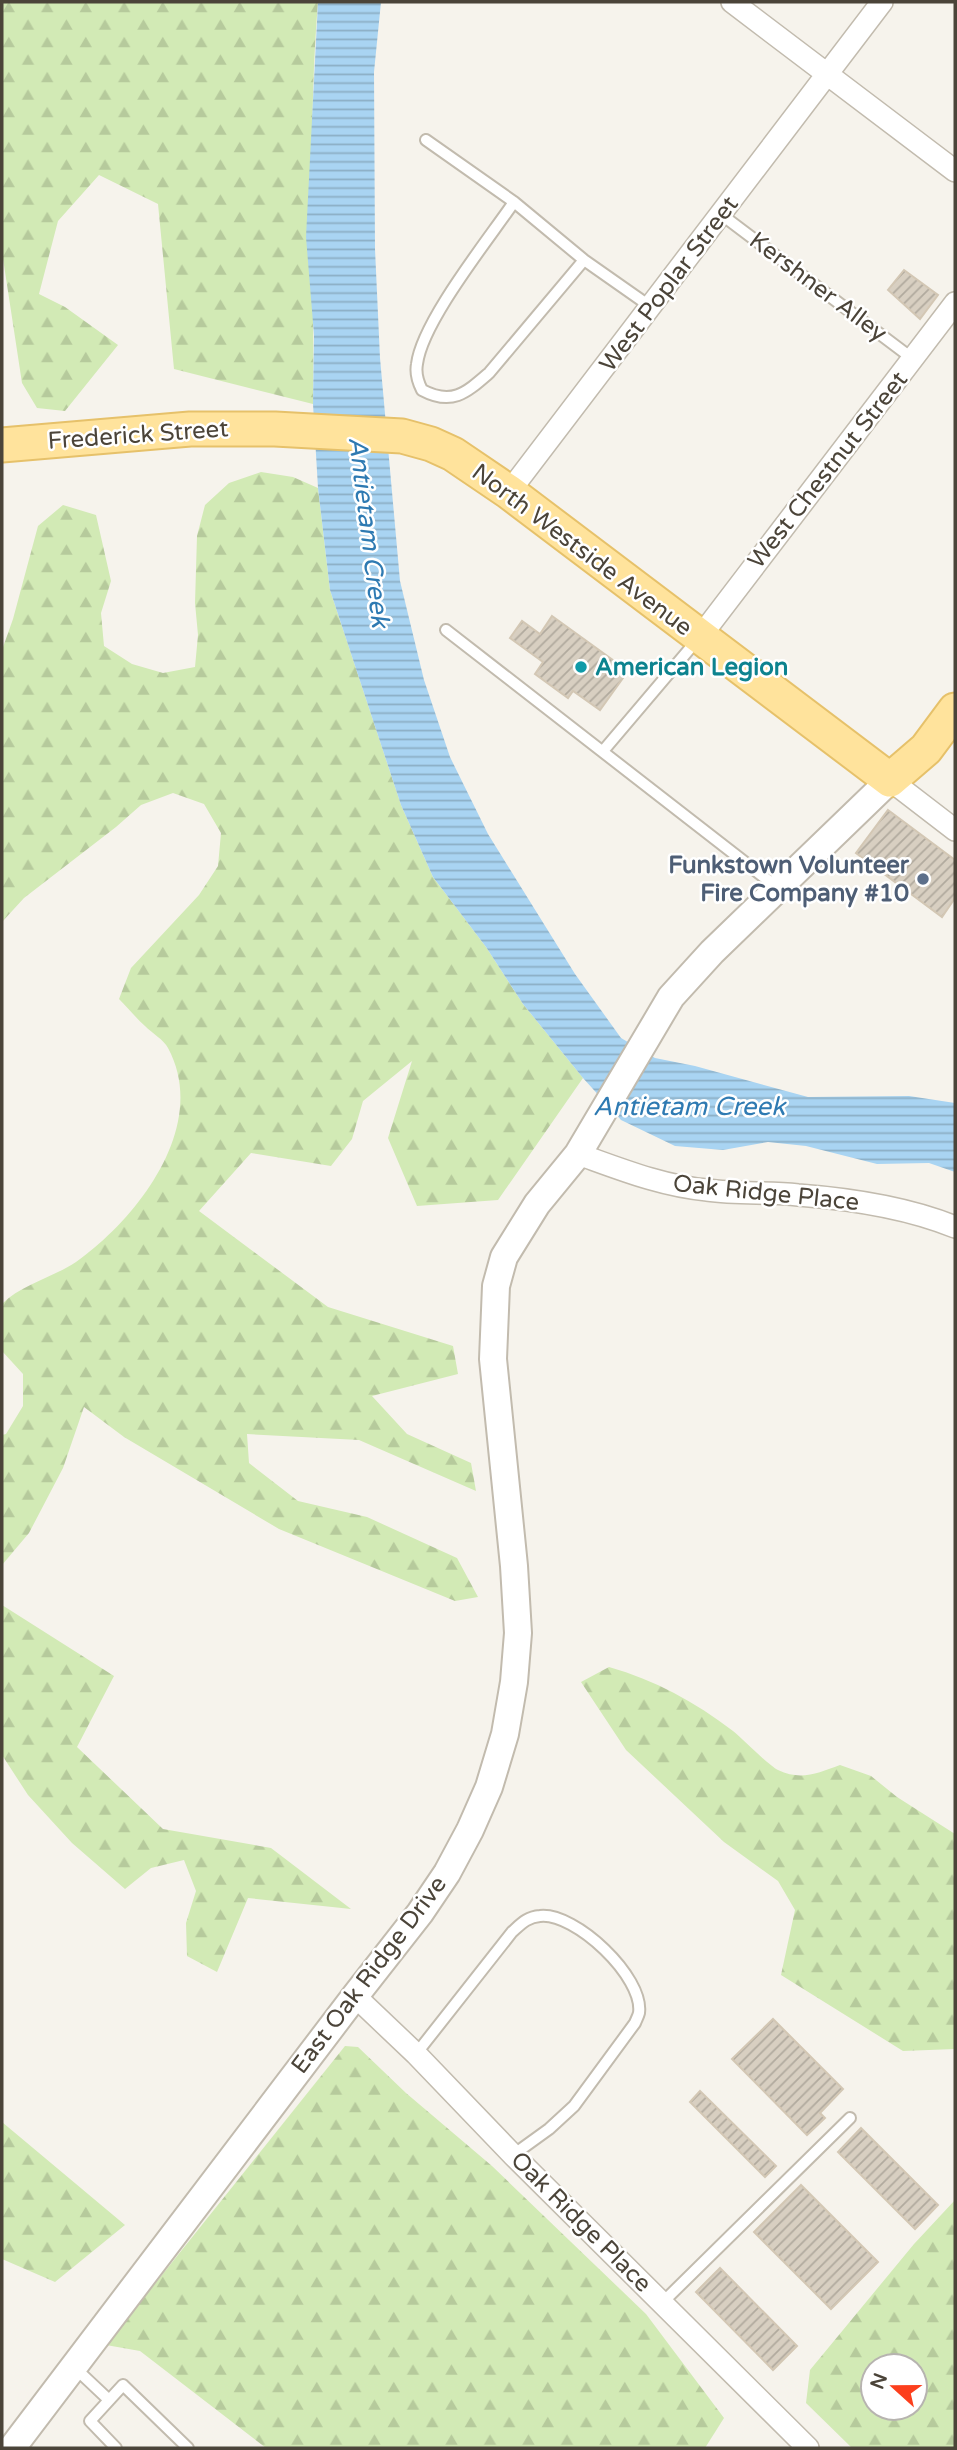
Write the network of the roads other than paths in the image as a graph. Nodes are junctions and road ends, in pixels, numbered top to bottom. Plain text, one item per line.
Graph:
1 (733, 2) edge
2 (882, 2) edge
3 (827, 74) junction
4 (426, 140) dead end
5 (955, 171) edge
6 (514, 202) junction
7 (722, 215) junction
8 (584, 260) junction
9 (955, 303) edge
10 (651, 307) junction
11 (913, 359) junction
12 (275, 429) joint
13 (2, 445) edge
14 (509, 492) junction
15 (446, 630) dead end
16 (700, 637) junction
17 (955, 709) edge
18 (603, 751) junction
19 (890, 780) junction
20 (955, 830) edge
21 (778, 888) junction
22 (583, 1146) junction
23 (955, 1227) edge
24 (355, 1996) junction
25 (416, 2054) junction
26 (850, 2118) dead end
27 (513, 2155) junction
28 (662, 2304) junction
29 (74, 2367) junction
30 (109, 2400) junction
31 (12, 2448) edge
32 (117, 2448) edge
33 (188, 2448) edge
34 (808, 2448) edge

1 - 3 street
2 - 3 street, West Poplar Street
3 - 5 street
3 - 7 street, West Poplar Street
4 - 6 lane
6 - 8 lane
6 - 8 lane
7 - 10 street, West Poplar Street
7 - 11 lane, Kershner Alley
8 - 10 lane
9 - 11 street, West Chestnut Street
10 - 14 street, West Poplar Street
11 - 16 street, West Chestnut Street
12 - 13 main road, Frederick Street
12 - 14 main road, North Westside Avenue
14 - 16 main road, North Westside Avenue
15 - 18 lane
16 - 18 lane
16 - 19 main road, North Westside Avenue
17 - 19 main road
18 - 21 lane
19 - 20 street
19 - 21 street, East Oak Ridge Drive
21 - 22 street, East Oak Ridge Drive
22 - 23 street, Oak Ridge Place
22 - 24 street, East Oak Ridge Drive
24 - 25 street, Oak Ridge Place
24 - 29 street, East Oak Ridge Drive
25 - 27 street, Oak Ridge Place
25 - 27 lane
26 - 28 lane
27 - 28 street, Oak Ridge Place
28 - 34 street, Oak Ridge Place
29 - 30 lane
29 - 31 street, East Oak Ridge Drive
30 - 32 lane
30 - 33 lane

